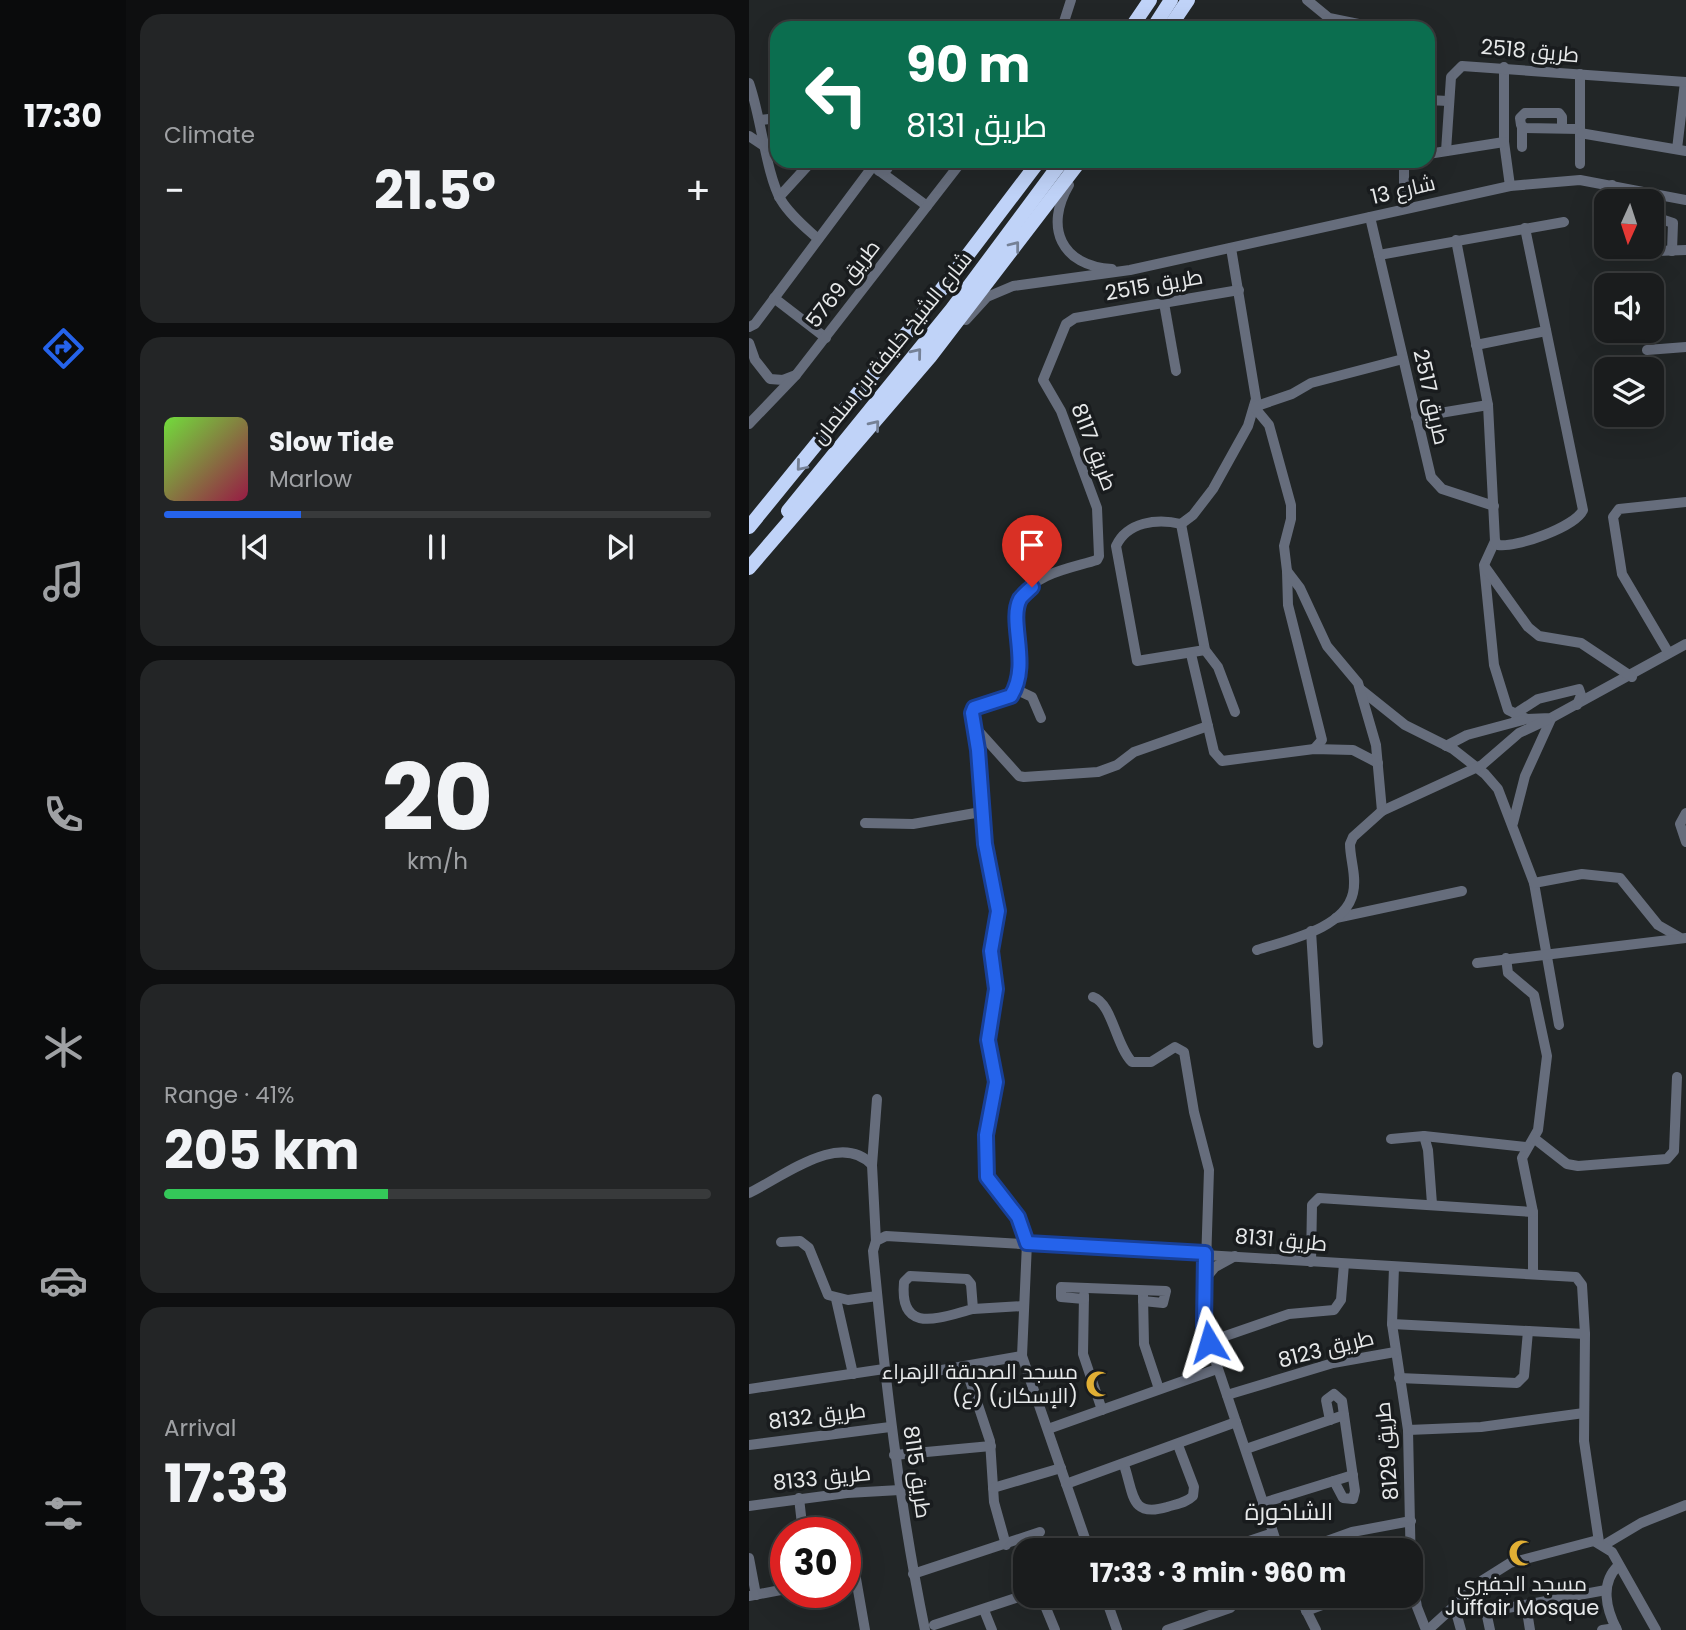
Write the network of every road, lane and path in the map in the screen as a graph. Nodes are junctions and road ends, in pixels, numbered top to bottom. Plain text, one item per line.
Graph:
1 (1071, 0) edge
2 (1150, 0) edge
3 (1171, 0) edge
4 (1188, 0) edge
5 (1307, 0) edge
6 (1064, 21) edge
7 (1136, 21) edge
8 (1158, 21) edge
9 (1174, 21) edge
10 (1344, 21) edge
11 (1504, 67) junction
12 (1580, 74) junction
13 (1685, 82) edge
14 (749, 83) edge
15 (1435, 101) edge
16 (1448, 102) junction
17 (770, 119) edge
18 (761, 120) junction
19 (1522, 127) junction
20 (1562, 128) junction
21 (1580, 131) junction
22 (749, 135) edge
23 (1504, 142) junction
24 (1522, 147) dead end
25 (767, 148) junction
26 (1681, 150) edge
27 (1446, 151) junction
28 (1435, 153) edge
29 (770, 160) edge
30 (1580, 164) dead end
31 (772, 168) edge
32 (806, 168) edge
33 (871, 168) edge
34 (876, 168) edge
35 (957, 168) edge
36 (1034, 168) edge
37 (1057, 168) edge
38 (1076, 168) edge
39 (1078, 168) edge
40 (1404, 168) edge
41 (1612, 184) junction
42 (1510, 186) junction
43 (1611, 189) edge
44 (779, 197) junction
45 (1686, 200) edge
46 (927, 206) junction
47 (1404, 208) junction
48 (1370, 217) junction
49 (1664, 220) dead end
50 (1564, 222) dead end
51 (1525, 228) junction
52 (818, 239) junction
53 (1455, 240) junction
54 (1231, 248) junction
55 (1686, 250) edge
56 (1664, 251) edge
57 (1672, 251) junction
58 (1379, 255) junction
59 (1130, 270) junction
60 (1239, 290) junction
61 (774, 298) junction
62 (1164, 303) junction
63 (1075, 318) joint
64 (749, 327) edge
65 (1546, 331) junction
66 (826, 338) junction
67 (749, 343) edge
68 (1476, 345) junction
69 (1686, 347) edge
70 (1647, 350) dead end
71 (930, 357) junction
72 (1403, 359) junction
73 (1175, 371) dead end
74 (796, 375) junction
75 (1488, 405) junction
76 (1254, 407) junction
77 (1416, 416) junction
78 (749, 424) edge
79 (1686, 504) edge
80 (1494, 506) junction
81 (1181, 524) junction
82 (749, 527) edge
83 (1495, 541) junction
84 (1116, 546) junction
85 (1098, 552) junction
86 (749, 557) edge
87 (1483, 565) junction
88 (749, 568) edge
89 (1287, 571) junction
90 (1686, 644) edge
91 (1205, 650) junction
92 (1668, 652) junction
93 (1191, 654) junction
94 (1632, 677) junction
95 (1015, 689) junction
96 (1359, 689) junction
97 (1577, 705) junction
98 (1235, 712) dead end
99 (1515, 714) junction
100 (1041, 718) dead end
101 (1551, 718) junction
102 (1527, 719) junction
103 (974, 726) junction
104 (1208, 726) junction
105 (1446, 746) junction
106 (1314, 749) junction
107 (1378, 763) junction
108 (1475, 768) junction
109 (1382, 811) junction
110 (981, 812) junction
111 (1686, 813) edge
112 (865, 823) dead end
113 (1512, 824) junction
114 (1686, 842) edge
115 (1534, 883) junction
116 (1462, 891) dead end
117 (1332, 919) junction
118 (1311, 930) junction
119 (1684, 938) edge
120 (1257, 950) dead end
121 (1547, 953) junction
122 (1506, 958) junction
123 (1476, 963) dead end
124 (1093, 996) dead end
125 (1559, 1025) dead end
126 (1318, 1043) dead end
127 (1677, 1077) dead end
128 (877, 1098) dead end
129 (1423, 1136) junction
130 (1391, 1139) dead end
131 (1535, 1139) junction
132 (1526, 1147) junction
133 (873, 1165) junction
134 (749, 1193) edge
135 (1432, 1204) junction
136 (1533, 1212) junction
137 (878, 1239) junction
138 (782, 1242) dead end
139 (1027, 1243) junction
140 (1205, 1253) junction
141 (1235, 1256) junction
142 (1311, 1262) junction
143 (1343, 1264) junction
144 (1394, 1266) junction
145 (1533, 1274) junction
146 (1205, 1279) junction
147 (1143, 1288) junction
148 (877, 1296) junction
149 (836, 1299) junction
150 (1143, 1301) junction
151 (1024, 1307) junction
152 (973, 1309) junction
153 (1392, 1324) junction
154 (1528, 1331) junction
155 (1585, 1334) junction
156 (1209, 1342) junction
157 (1395, 1352) junction
158 (1022, 1356) junction
159 (965, 1366) junction
160 (884, 1369) junction
161 (1217, 1370) junction
162 (853, 1374) junction
163 (919, 1374) dead end
164 (1399, 1378) junction
165 (749, 1389) edge
166 (1159, 1389) junction
167 (1227, 1395) junction
168 (1102, 1410) junction
169 (1584, 1413) junction
170 (1344, 1415) junction
171 (1330, 1420) junction
172 (1236, 1422) junction
173 (890, 1427) junction
174 (1048, 1429) junction
175 (1408, 1430) junction
176 (749, 1445) edge
177 (1178, 1445) junction
178 (991, 1446) junction
179 (1246, 1449) junction
180 (894, 1455) junction
181 (1124, 1465) junction
182 (1061, 1468) junction
183 (1353, 1475) junction
184 (1335, 1481) junction
185 (1066, 1484) junction
186 (993, 1488) junction
187 (900, 1490) junction
188 (799, 1498) junction
189 (1263, 1503) junction
190 (1686, 1505) edge
191 (749, 1506) edge
192 (801, 1517) edge
193 (1411, 1521) junction
194 (1039, 1532) dead end
195 (1273, 1533) junction
196 (1085, 1538) edge
197 (1259, 1538) edge
198 (1275, 1538) edge
199 (1335, 1538) edge
200 (1411, 1538) edge
201 (1578, 1543) junction
202 (1602, 1543) junction
203 (1006, 1545) junction
204 (749, 1558) edge
205 (1617, 1564) junction
206 (913, 1574) junction
207 (1606, 1590) junction
208 (770, 1592) edge
209 (1468, 1593) junction
210 (752, 1596) edge
211 (1013, 1599) edge
212 (1454, 1605) junction
213 (1526, 1605) junction
214 (859, 1608) edge
215 (1046, 1608) edge
216 (1108, 1608) edge
217 (1230, 1608) edge
218 (1305, 1608) edge
219 (1314, 1608) edge
220 (1416, 1608) edge
221 (984, 1610) junction
222 (1306, 1611) junction
223 (1487, 1614) junction
224 (930, 1628) edge
225 (1114, 1629) edge
226 (1616, 1629) edge
227 (865, 1630) edge
228 (992, 1630) edge
229 (1055, 1630) edge
230 (1167, 1630) edge
231 (1316, 1630) edge
232 (1427, 1630) edge
233 (1461, 1630) edge
234 (1490, 1630) edge
235 (1530, 1630) edge
236 (1602, 1630) edge
237 (1656, 1630) edge

1 - 6 street
2 - 7 highway
3 - 8 highway
4 - 9 highway
5 - 10 street
11 - 12 street, طريق 2518
11 - 16 street, طريق 2518
11 - 23 street
12 - 13 street, طريق 2518
12 - 21 street
13 - 26 street, طريق 2518
14 - 18 street
15 - 16 street
16 - 27 street, طريق 2518
17 - 18 street
18 - 25 street
19 - 20 street, طريق 2518
19 - 20 street
19 - 24 street
20 - 21 street, طريق 2518
21 - 26 street, طريق 2518
21 - 30 street
22 - 25 street
23 - 27 street
23 - 42 street
25 - 29 street
27 - 28 street
31 - 44 street
32 - 44 street
33 - 52 street
34 - 46 street
35 - 46 street, طريق 5769
36 -> 82 highway, شارع الشيخ خليفة بن سلمان
86 -> 37 highway, شارع الشيخ خليفة بن سلمان
71 -> 38 highway
39 - 59 street, شارع 13
40 - 47 street
41 - 42 street, شارع 13
41 - 43 street
41 - 45 street, شارع 13
42 - 47 street, شارع 13
44 - 52 street
46 - 66 street, طريق 5769
47 - 48 street, شارع 13
48 - 54 street, شارع 13
48 - 58 street, طريق 2517
49 - 57 street
50 - 51 street
51 - 53 street
51 - 65 street
52 - 61 street
53 - 58 street
53 - 68 street
54 - 59 street, شارع 13
54 - 60 street
55 - 57 street
56 - 57 street
58 - 72 street, طريق 2517
59 - 71 street, شارع 13
60 - 62 street, طريق 2515
60 - 76 street
61 - 64 street
61 - 66 street
62 - 63 street, طريق 2515
62 - 73 street
63 - 85 street, طريق 8117
65 - 68 street
65 - 83 street
66 - 74 street, طريق 5769
67 - 74 street
68 - 75 street
69 - 70 street
88 -> 71 highway
72 - 76 street
72 - 77 street, طريق 2517
74 - 78 street, طريق 5769
75 - 77 street
75 - 80 street
76 - 81 street
76 - 89 street
77 - 80 street, طريق 2517
79 - 92 street
80 - 83 street
81 - 84 street
81 - 91 street
83 - 87 street
84 - 85 street
84 - 93 street
85 - 95 street
87 - 94 street
87 - 99 street
89 - 96 street
89 - 106 street
90 - 92 street
91 - 93 street
91 - 98 street
92 - 94 street
93 - 104 street
94 - 97 street
95 - 100 street
95 - 103 street
96 - 105 street
96 - 107 street
97 - 99 street
97 - 101 street
99 - 102 street
101 - 102 street
101 - 108 street
101 - 113 street
102 - 105 street
103 - 104 street
103 - 110 street
104 - 106 street
105 - 108 street
106 - 107 street
107 - 109 street
108 - 109 street
108 - 113 street
109 - 117 street
110 - 112 street
110 - 139 street
111 - 114 street
113 - 115 street
115 - 119 street
115 - 121 street
116 - 117 street
117 - 118 street
118 - 120 street
118 - 126 street
119 - 121 street
121 - 122 street
121 - 125 street
122 - 123 street
122 - 131 street
124 - 140 street
127 - 131 street
128 - 133 street, طريق 8115
129 - 130 street
129 - 132 street
129 - 135 street
131 - 132 street
132 - 136 street
133 - 134 street
133 - 137 street, طريق 8115
135 - 136 street
135 - 142 street
136 - 145 street
137 - 139 street, طريق 8131
137 - 148 street, طريق 8115
138 - 149 street
139 - 140 street, طريق 8131
139 - 151 street
140 - 141 street, طريق 8131
140 - 146 street
141 - 142 street, طريق 8131
141 - 146 street
142 - 143 street, طريق 8131
143 - 144 street, طريق 8131
143 - 156 street, طريق 8131
144 - 145 street, طريق 8131
144 - 153 street, طريق 8129
145 - 155 street, طريق 8131
146 - 156 street
147 - 150 street
147 - 150 street
147 - 168 street
148 - 149 street
148 - 160 street, طريق 8115
149 - 162 street
150 - 166 street
151 - 152 street
151 - 158 street
152 - 152 street
153 - 154 street
153 - 157 street, طريق 8129
154 - 155 street
154 - 164 street, طريق 8129
155 - 169 street
156 - 161 street
157 - 164 street, طريق 8129
157 - 167 street, طريق 8123
158 - 159 street
158 - 174 street
159 - 163 street
159 - 178 street
160 - 162 street
160 - 173 street, طريق 8115
161 - 166 street
161 - 167 street
162 - 165 street
164 - 175 street, طريق 8129
166 - 168 street
167 - 172 street
168 - 174 street
169 - 175 street
169 - 202 street
170 - 171 street
170 - 171 street
170 - 183 street
171 - 179 street
172 - 177 street
172 - 179 street
173 - 176 street, طريق 8132
173 - 180 street, طريق 8115
174 - 182 street
175 - 193 street, طريق 8129
177 - 181 street
177 - 181 street
178 - 180 street
178 - 186 street
179 - 189 street
180 - 187 street, طريق 8115
181 - 185 street
182 - 185 street
182 - 186 street
183 - 184 street
183 - 184 street
184 - 189 street
185 - 196 street
186 - 203 street
187 - 188 street, طريق 8133
187 - 206 street, طريق 8115
188 - 191 street, طريق 8133
188 - 192 street
189 - 195 street
190 - 202 street
193 - 199 street, طريق 8129
193 - 200 street, طريق 8129
194 - 203 street
195 - 197 street
195 - 198 street
201 - 202 street
201 - 205 street
201 - 209 street
202 - 205 street
203 - 206 street
204 - 210 street
205 - 207 street
205 - 237 street
206 - 224 street, طريق 8115
207 - 213 street
207 - 226 street
208 - 210 street
209 - 212 street
209 - 223 street
211 - 221 street
212 - 232 street
212 - 233 street
213 - 223 street
213 - 235 street
214 - 227 street
215 - 229 street
216 - 225 street
217 - 230 street
218 - 222 street
219 - 222 street
220 - 232 street, طريق 8129
221 - 224 street
221 - 228 street
222 - 231 street
223 - 234 street
226 - 236 street

